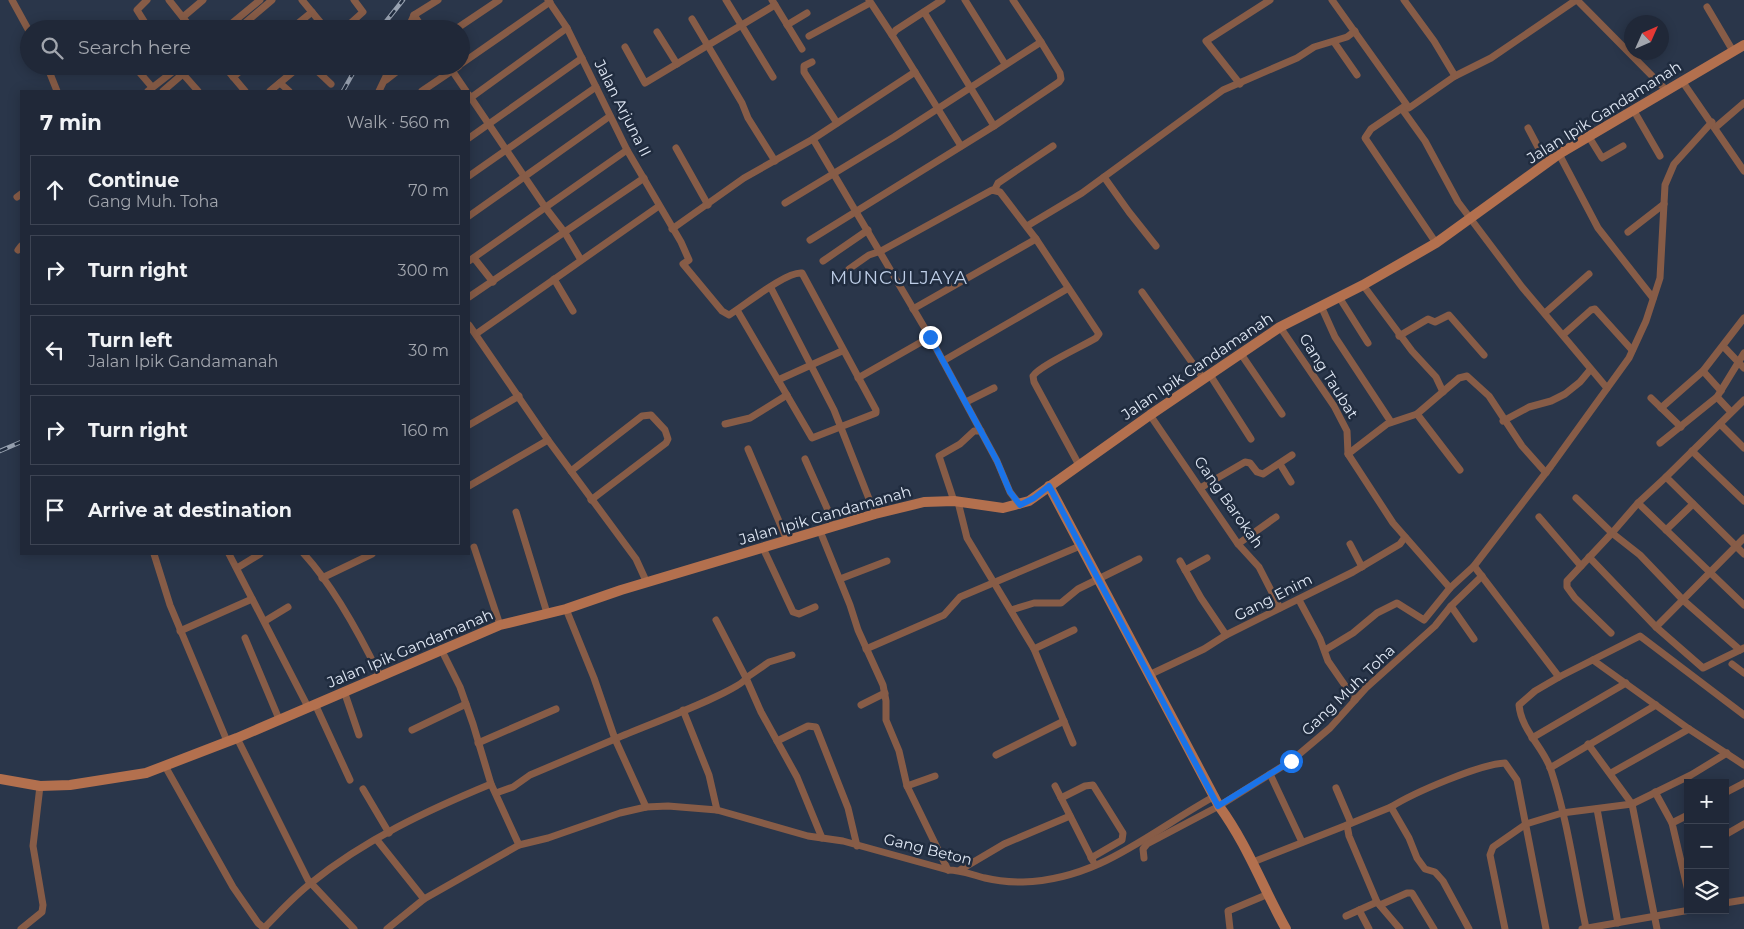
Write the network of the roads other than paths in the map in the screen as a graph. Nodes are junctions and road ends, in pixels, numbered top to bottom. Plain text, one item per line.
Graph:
1 (12, 0) edge
2 (147, 0) edge
3 (169, 0) edge
4 (203, 0) edge
5 (260, 0) edge
6 (272, 0) edge
7 (302, 0) edge
8 (354, 0) edge
9 (438, 0) edge
10 (499, 0) edge
11 (726, 0) edge
12 (942, 0) edge
13 (965, 0) edge
14 (1013, 0) edge
15 (1270, 0) edge
16 (1332, 0) edge
17 (1404, 0) edge
18 (1576, 0) edge
19 (549, 1) edge
20 (773, 2) edge
21 (869, 2) edge
22 (1707, 7) dead end
23 (312, 12) junction
24 (924, 12) junction
25 (807, 13) dead end
26 (414, 16) junction
27 (183, 17) junction
28 (692, 19) dead end
29 (23, 20) edge
30 (143, 20) edge
31 (185, 20) edge
32 (237, 20) edge
33 (249, 20) edge
34 (302, 20) edge
35 (319, 20) edge
36 (354, 20) edge
37 (412, 20) edge
38 (417, 20) edge
39 (469, 20) edge
40 (741, 25) junction
41 (787, 25) junction
42 (567, 28) junction
43 (1355, 31) junction
44 (657, 32) dead end
45 (892, 35) junction
46 (809, 36) dead end
47 (1041, 42) junction
48 (1334, 42) junction
49 (1744, 44) edge
50 (708, 45) junction
51 (625, 47) dead end
52 (802, 48) dead end
53 (1733, 50) junction
54 (470, 56) edge
55 (582, 58) junction
56 (812, 62) dead end
57 (676, 64) junction
58 (1005, 64) junction
59 (915, 72) junction
60 (51, 75) edge
61 (140, 75) edge
62 (170, 75) edge
63 (175, 75) edge
64 (184, 75) edge
65 (235, 75) edge
66 (289, 75) edge
67 (322, 75) edge
68 (387, 75) edge
69 (392, 75) edge
70 (444, 75) edge
71 (459, 75) edge
72 (1357, 75) dead end
73 (1455, 76) junction
74 (233, 77) joint
75 (773, 77) dead end
76 (385, 80) junction
77 (1682, 81) junction
78 (280, 83) junction
79 (331, 84) dead end
80 (1240, 84) junction
81 (596, 87) junction
82 (971, 88) junction
83 (150, 89) edge
84 (57, 90) edge
85 (164, 90) edge
86 (197, 90) edge
87 (244, 90) edge
88 (271, 90) edge
89 (288, 90) edge
90 (380, 90) edge
91 (423, 90) edge
92 (466, 90) edge
93 (1667, 92) junction
94 (470, 95) edge
95 (470, 97) edge
96 (1744, 103) edge
97 (1403, 107) junction
98 (939, 108) junction
99 (1634, 111) junction
100 (610, 116) junction
101 (489, 124) junction
102 (836, 124) junction
103 (1714, 125) junction
104 (994, 126) junction
105 (1528, 128) dead end
106 (470, 137) edge
107 (1589, 137) junction
108 (813, 139) junction
109 (961, 146) junction
110 (1053, 146) dead end
111 (1623, 146) dead end
112 (676, 148) dead end
113 (506, 149) junction
114 (627, 150) junction
115 (1559, 154) junction
116 (1660, 156) dead end
117 (775, 161) junction
118 (1547, 164) junction
119 (1744, 171) edge
120 (834, 174) junction
121 (470, 175) edge
122 (524, 177) junction
123 (1104, 177) junction
124 (644, 178) junction
125 (995, 189) junction
126 (785, 203) dead end
127 (1664, 204) junction
128 (708, 205) junction
129 (659, 206) junction
130 (545, 207) junction
131 (857, 211) junction
132 (470, 215) edge
133 (1470, 217) junction
134 (1027, 226) junction
135 (672, 228) junction
136 (868, 230) junction
137 (1628, 232) dead end
138 (565, 233) junction
139 (1036, 239) junction
140 (810, 240) dead end
141 (1436, 243) junction
142 (1156, 246) dead end
143 (881, 251) junction
144 (471, 259) edge
145 (581, 260) junction
146 (823, 261) dead end
147 (849, 269) dead end
148 (1589, 274) dead end
149 (554, 279) junction
150 (493, 282) junction
151 (1363, 285) junction
152 (771, 288) junction
153 (1068, 289) junction
154 (1142, 292) dead end
155 (470, 296) edge
156 (1339, 297) junction
157 (1653, 298) junction
158 (1321, 306) junction
159 (913, 309) junction
160 (738, 310) junction
161 (574, 311) dead end
162 (1546, 312) junction
163 (1744, 318) edge
164 (470, 326) edge
165 (1280, 327) junction
166 (476, 334) junction
167 (1564, 334) junction
168 (1399, 336) junction
169 (930, 337) junction
170 (1368, 343) dead end
171 (1723, 346) junction
172 (1632, 350) junction
173 (842, 351) junction
174 (1744, 353) edge
175 (1241, 354) junction
176 (1484, 355) dead end
177 (943, 361) junction
178 (1737, 361) junction
179 (812, 364) junction
180 (1744, 368) edge
181 (1590, 370) junction
182 (1703, 371) junction
183 (1206, 376) junction
184 (858, 378) junction
185 (778, 380) junction
186 (994, 388) dead end
187 (1607, 388) junction
188 (1443, 392) junction
189 (1719, 394) junction
190 (787, 395) junction
191 (519, 396) junction
192 (1651, 398) dead end
193 (1744, 400) edge
194 (966, 402) junction
195 (1661, 408) junction
196 (1731, 412) junction
197 (1282, 414) dead end
198 (1417, 414) junction
199 (1150, 415) junction
200 (1503, 421) junction
201 (1391, 422) junction
202 (470, 424) edge
203 (725, 424) dead end
204 (1720, 424) junction
205 (841, 426) junction
206 (1681, 427) junction
207 (981, 431) junction
208 (548, 440) junction
209 (1251, 440) dead end
210 (1660, 443) dead end
211 (1744, 448) edge
212 (748, 449) dead end
213 (1692, 451) junction
214 (1348, 454) junction
215 (1292, 455) dead end
216 (805, 460) dead end
217 (1280, 464) junction
218 (1079, 466) junction
219 (1460, 470) dead end
220 (571, 471) junction
221 (1546, 473) junction
222 (1666, 477) junction
223 (1291, 482) dead end
224 (470, 485) edge
225 (1049, 486) junction
226 (1202, 487) junction
227 (1576, 498) dead end
228 (591, 500) junction
229 (1744, 501) edge
230 (956, 502) junction
231 (1638, 503) junction
232 (1693, 504) junction
233 (1020, 505) junction
234 (516, 512) dead end
235 (876, 514) junction
236 (1276, 516) dead end
237 (1539, 517) dead end
238 (835, 526) junction
239 (1666, 530) junction
240 (820, 531) junction
241 (1612, 533) junction
242 (1405, 537) junction
243 (1744, 538) edge
244 (787, 540) junction
245 (1238, 544) junction
246 (1350, 544) dead end
247 (1080, 546) junction
248 (1736, 546) junction
249 (474, 547) dead end
250 (763, 548) junction
251 (1744, 554) edge
252 (154, 555) edge
253 (230, 555) edge
254 (258, 555) edge
255 (305, 555) edge
256 (361, 556) edge
257 (1589, 557) junction
258 (1207, 558) dead end
259 (1139, 559) dead end
260 (887, 561) dead end
261 (1180, 561) dead end
262 (1581, 566) junction
263 (1362, 567) junction
264 (237, 568) junction
265 (1185, 570) junction
266 (1478, 571) junction
267 (1711, 572) junction
268 (322, 578) junction
269 (840, 579) junction
270 (1097, 579) junction
271 (994, 582) junction
272 (647, 583) junction
273 (1450, 588) junction
274 (252, 599) junction
275 (1299, 600) junction
276 (1683, 600) junction
277 (1744, 605) edge
278 (1451, 606) junction
279 (288, 607) dead end
280 (815, 607) dead end
281 (1280, 608) junction
282 (566, 609) junction
283 (1011, 610) junction
284 (547, 613) junction
285 (716, 620) dead end
286 (265, 621) junction
287 (500, 625) junction
288 (1656, 627) junction
289 (1074, 630) dead end
290 (180, 632) junction
291 (1611, 633) dead end
292 (1226, 636) junction
293 (245, 638) dead end
294 (1474, 639) dead end
295 (441, 649) junction
296 (866, 649) junction
297 (1034, 649) junction
298 (1742, 649) edge
299 (1325, 650) junction
300 (792, 655) dead end
301 (1592, 660) junction
302 (1732, 664) dead end
303 (1744, 673) edge
304 (1149, 675) junction
305 (380, 676) junction
306 (1558, 677) junction
307 (746, 678) junction
308 (1626, 683) junction
309 (344, 691) junction
310 (885, 693) junction
311 (1352, 695) junction
312 (466, 704) junction
313 (312, 705) junction
314 (861, 705) dead end
315 (1656, 705) junction
316 (556, 709) dead end
317 (683, 710) junction
318 (1744, 715) edge
319 (279, 719) junction
320 (1064, 721) junction
321 (412, 730) dead end
322 (1690, 730) junction
323 (359, 735) dead end
324 (1532, 738) junction
325 (614, 739) junction
326 (232, 740) junction
327 (777, 741) junction
328 (478, 743) junction
329 (1073, 743) dead end
330 (1588, 744) junction
331 (1727, 753) junction
332 (996, 755) dead end
333 (1744, 765) edge
334 (165, 766) junction
335 (1550, 768) junction
336 (1610, 773) junction
337 (1270, 774) junction
338 (935, 776) dead end
339 (0, 779) edge
340 (350, 780) dead end
341 (1744, 783) edge
342 (491, 784) junction
343 (40, 786) junction
344 (907, 786) junction
345 (1055, 786) dead end
346 (1336, 788) dead end
347 (363, 789) dead end
348 (1655, 792) junction
349 (1729, 792) edge
350 (496, 793) junction
351 (1061, 798) junction
352 (1217, 801) junction
353 (1632, 804) junction
354 (646, 807) junction
355 (1391, 807) junction
356 (1597, 809) junction
357 (717, 810) junction
358 (1562, 813) junction
359 (1070, 816) junction
360 (1684, 816) edge
361 (1672, 823) junction
362 (1349, 824) junction
363 (1526, 824) junction
364 (1744, 824) edge
365 (388, 833) junction
366 (1729, 833) edge
367 (822, 838) junction
368 (377, 840) junction
369 (1302, 842) junction
370 (519, 845) junction
371 (857, 846) junction
372 (1091, 858) junction
373 (1144, 858) dead end
374 (1253, 862) junction
375 (1095, 866) junction
376 (948, 870) junction
377 (960, 870) junction
378 (1684, 874) edge
379 (311, 883) junction
380 (1266, 894) junction
381 (424, 899) junction
382 (1744, 900) edge
383 (1729, 902) edge
384 (1379, 904) junction
385 (1359, 910) junction
386 (1684, 911) edge
387 (1346, 916) dead end
388 (1654, 916) junction
389 (1618, 923) junction
390 (1586, 928) edge
391 (22, 929) edge
392 (264, 929) edge
393 (354, 929) edge
394 (387, 929) edge
395 (1230, 929) edge
396 (1286, 929) edge
397 (1369, 929) edge
398 (1400, 929) edge
399 (1434, 929) edge
400 (1469, 929) edge
401 (1504, 929) edge
402 (1546, 929) edge
403 (1582, 929) edge
404 (1657, 929) edge

1 - 29 street
2 - 30 street
3 - 27 street
4 - 27 street
5 - 32 street
6 - 33 street
7 - 23 street
8 - 36 street
9 - 26 street
10 - 39 street
11 - 40 street
12 - 24 street
13 - 58 street
14 - 47 street
15 - 80 street
16 - 43 street
17 - 73 street
18 - 73 street
18 - 93 street
19 - 42 street, Jalan Arjuna II
19 - 54 street
20 - 40 street
20 - 41 street
21 - 45 street
21 - 46 street
22 - 53 street
23 - 34 street
23 - 35 street
24 - 45 street
24 - 82 street
25 - 41 street
26 - 37 street
26 - 38 street
27 - 31 street
28 - 50 street
40 - 50 street
40 - 75 street
41 - 52 street
42 - 55 street, Jalan Arjuna II
42 - 94 street
43 - 48 street
43 - 97 street
44 - 57 street
45 - 59 street
47 - 58 street
47 - 104 street
48 - 72 street
48 - 80 street
49 - 53 street, Jalan Ipik Gandamanah
50 - 57 street
50 - 117 street
51 - 57 street
53 - 77 street, Jalan Ipik Gandamanah
55 - 81 street, Jalan Arjuna II
55 - 101 street
56 - 102 street
58 - 82 street
59 - 98 street
59 - 102 street
60 - 84 street
61 - 83 street
62 - 83 street
63 - 85 street
64 - 86 street
65 - 74 street
66 - 78 street
67 - 79 street
68 - 76 street
69 - 76 street
70 - 91 street
71 - 92 street
73 - 97 street
74 - 87 street
76 - 90 street
77 - 93 street, Jalan Ipik Gandamanah
77 - 103 street
78 - 88 street
78 - 89 street
80 - 123 street
81 - 100 street, Jalan Arjuna II
81 - 113 street
82 - 98 street
82 - 104 street
93 - 99 street, Jalan Ipik Gandamanah
95 - 101 street
96 - 103 street
97 - 133 street
97 - 141 street
98 - 109 street
98 - 120 street
99 - 107 street, Jalan Ipik Gandamanah
99 - 116 street
100 - 114 street, Jalan Arjuna II
100 - 122 street
101 - 106 street
101 - 113 street
102 - 108 street
103 - 119 street
103 - 127 street
104 - 109 street
105 - 118 street
107 - 111 street
107 - 115 street, Jalan Ipik Gandamanah
108 - 117 street
108 - 120 street
109 - 131 street
110 - 125 street
112 - 128 street
113 - 121 street
113 - 122 street
114 - 124 street, Jalan Arjuna II
114 - 130 street
115 - 118 street, Jalan Ipik Gandamanah
115 - 157 street
117 - 128 street
118 - 133 street, Jalan Ipik Gandamanah
120 - 126 street
120 - 131 street
122 - 130 street
122 - 132 street
123 - 134 street
123 - 142 street
124 - 129 street, Jalan Arjuna II
124 - 138 street
125 - 134 street
125 - 143 street
127 - 137 street
127 - 157 street
128 - 135 street
129 - 135 street, Jalan Arjuna II
129 - 145 street
130 - 138 street
130 - 144 street
131 - 136 street
131 - 140 street
133 - 141 street, Jalan Ipik Gandamanah
133 - 162 street
134 - 139 street
135 - 160 street, Jalan Arjuna II
136 - 143 street
136 - 146 street
138 - 145 street
138 - 150 street
139 - 153 street
139 - 159 street
141 - 151 street, Jalan Ipik Gandamanah
143 - 147 street
143 - 159 street
144 - 150 street
145 - 149 street
148 - 162 street
149 - 161 street
149 - 166 street
150 - 155 street
151 - 156 street, Jalan Ipik Gandamanah
151 - 168 street
152 - 160 street
152 - 173 street
152 - 179 street
153 - 177 street
153 - 218 street
154 - 183 street
156 - 158 street, Jalan Ipik Gandamanah
156 - 170 street
157 - 172 street
158 - 165 street, Jalan Ipik Gandamanah
158 - 201 street
159 - 169 street
160 - 185 street
162 - 167 street
163 - 171 street
164 - 166 street
165 - 175 street, Jalan Ipik Gandamanah
165 - 214 street, Gang Taubat
166 - 191 street
167 - 172 street
167 - 181 street
168 - 176 street
168 - 188 street
169 - 177 street
169 - 184 street
171 - 178 street
171 - 182 street
172 - 187 street
173 - 179 street
173 - 184 street
174 - 178 street
175 - 183 street, Jalan Ipik Gandamanah
175 - 197 street
177 - 194 street
178 - 180 street
178 - 189 street
179 - 185 street
179 - 205 street
181 - 187 street
181 - 200 street
182 - 189 street
182 - 195 street
183 - 199 street, Jalan Ipik Gandamanah
183 - 209 street
184 - 205 street
185 - 190 street
186 - 194 street
187 - 221 street
188 - 198 street
188 - 200 street
189 - 196 street
189 - 206 street
190 - 203 street
190 - 205 street
191 - 202 street
191 - 208 street
192 - 195 street
193 - 196 street
194 - 207 street
195 - 206 street
196 - 204 street
198 - 201 street
198 - 219 street
199 - 218 street, Jalan Ipik Gandamanah
199 - 226 street, Gang Barokah
200 - 221 street
201 - 214 street
204 - 211 street
204 - 213 street
205 - 235 street
206 - 210 street
207 - 230 street
207 - 233 street
208 - 220 street
208 - 224 street
212 - 244 street
213 - 222 street
213 - 229 street
214 - 242 street, Gang Taubat
215 - 217 street
216 - 238 street
217 - 223 street
217 - 226 street
218 - 225 street, Jalan Ipik Gandamanah
220 - 228 street
220 - 228 street
221 - 266 street
222 - 231 street
222 - 232 street
225 - 233 street, Jalan Ipik Gandamanah
225 - 247 street
226 - 245 street, Gang Barokah
227 - 241 street
228 - 272 street
230 - 233 street, Jalan Ipik Gandamanah
230 - 235 street, Jalan Ipik Gandamanah
230 - 271 street
231 - 239 street
231 - 241 street
232 - 239 street
232 - 248 street
234 - 284 street
235 - 238 street, Jalan Ipik Gandamanah
236 - 245 street
237 - 262 street
238 - 240 street, Jalan Ipik Gandamanah
239 - 267 street
240 - 244 street, Jalan Ipik Gandamanah
240 - 269 street
241 - 257 street
241 - 276 street
242 - 263 street, Gang Enim
242 - 273 street, Gang Taubat
243 - 248 street
244 - 250 street, Jalan Ipik Gandamanah
245 - 281 street, Gang Barokah
246 - 263 street
247 - 270 street
247 - 271 street
248 - 251 street
248 - 267 street
249 - 287 street
250 - 272 street, Jalan Ipik Gandamanah
250 - 280 street
252 - 290 street
253 - 264 street
254 - 264 street
255 - 268 street
256 - 268 street
257 - 262 street
257 - 288 street
258 - 265 street
259 - 270 street
260 - 269 street
261 - 265 street
262 - 291 street
263 - 275 street, Gang Enim
264 - 274 street
265 - 292 street
266 - 273 street
266 - 278 street, Gang Muh. Toha
266 - 306 street
267 - 276 street
267 - 277 street
268 - 305 street
269 - 296 street
270 - 283 street
270 - 304 street
271 - 283 street
271 - 296 street
272 - 282 street, Jalan Ipik Gandamanah
273 - 299 street
274 - 286 street
274 - 290 street
275 - 281 street, Gang Enim
275 - 299 street
276 - 288 street
276 - 298 street
278 - 294 street
278 - 311 street, Gang Muh. Toha
279 - 286 street
281 - 292 street, Gang Enim
282 - 284 street, Jalan Ipik Gandamanah
282 - 325 street
283 - 297 street
284 - 287 street, Jalan Ipik Gandamanah
285 - 307 street
286 - 313 street
287 - 295 street, Jalan Ipik Gandamanah
288 - 298 street
289 - 297 street
290 - 326 street
292 - 304 street, Gang Enim
293 - 319 street
295 - 305 street, Jalan Ipik Gandamanah
295 - 312 street
296 - 310 street
297 - 320 street
299 - 311 street
300 - 307 street
301 - 306 street
301 - 308 street
301 - 318 street
302 - 303 street
304 - 352 street
305 - 309 street, Jalan Ipik Gandamanah
306 - 324 street
307 - 317 street
307 - 327 street
308 - 315 street
308 - 324 street
309 - 313 street, Jalan Ipik Gandamanah
309 - 323 street
310 - 314 street
310 - 344 street
311 - 337 street, Gang Muh. Toha
312 - 321 street
312 - 328 street
313 - 319 street, Jalan Ipik Gandamanah
313 - 340 street
315 - 322 street
315 - 330 street
316 - 328 street
317 - 325 street
317 - 357 street
319 - 326 street, Jalan Ipik Gandamanah
320 - 329 street
320 - 332 street
322 - 331 street
322 - 336 street
324 - 335 street
325 - 350 street
325 - 354 street
326 - 334 street, Jalan Ipik Gandamanah
326 - 379 street
327 - 367 street
327 - 371 street
328 - 342 street
330 - 335 street
330 - 336 street
331 - 333 street
331 - 348 street
334 - 343 street, Jalan Ipik Gandamanah
334 - 392 street
335 - 358 street
336 - 353 street
337 - 352 street, Gang Muh. Toha
337 - 369 street
338 - 344 street
339 - 343 street, Jalan Ipik Gandamanah
341 - 349 street
342 - 350 street
342 - 365 street
343 - 391 street
344 - 376 street
345 - 351 street
346 - 362 street
347 - 365 street
348 - 353 street
348 - 361 street
350 - 370 street
351 - 359 street
351 - 372 street
352 - 373 street
352 - 374 street
352 - 375 street, Gang Beton
353 - 356 street
353 - 388 street
354 - 357 street, Gang Beton
354 - 370 street, Gang Beton
355 - 362 street
355 - 363 street
355 - 400 street
356 - 358 street
356 - 389 street
357 - 367 street, Gang Beton
358 - 363 street
358 - 390 street
359 - 372 street
359 - 377 street
360 - 361 street
361 - 378 street
362 - 369 street
362 - 384 street
363 - 401 street
363 - 402 street
364 - 366 street
365 - 368 street
367 - 371 street, Gang Beton
368 - 379 street
368 - 381 street
369 - 374 street
370 - 381 street, Gang Beton
371 - 376 street, Gang Beton
372 - 375 street
374 - 380 street
375 - 377 street, Gang Beton
376 - 377 street, Gang Beton
379 - 392 street
379 - 393 street
380 - 395 street
380 - 396 street
381 - 394 street, Gang Beton
382 - 383 street
384 - 385 street
384 - 398 street
384 - 399 street
385 - 387 street
385 - 397 street
386 - 388 street
388 - 389 street
388 - 404 street
389 - 390 street
390 - 403 street

